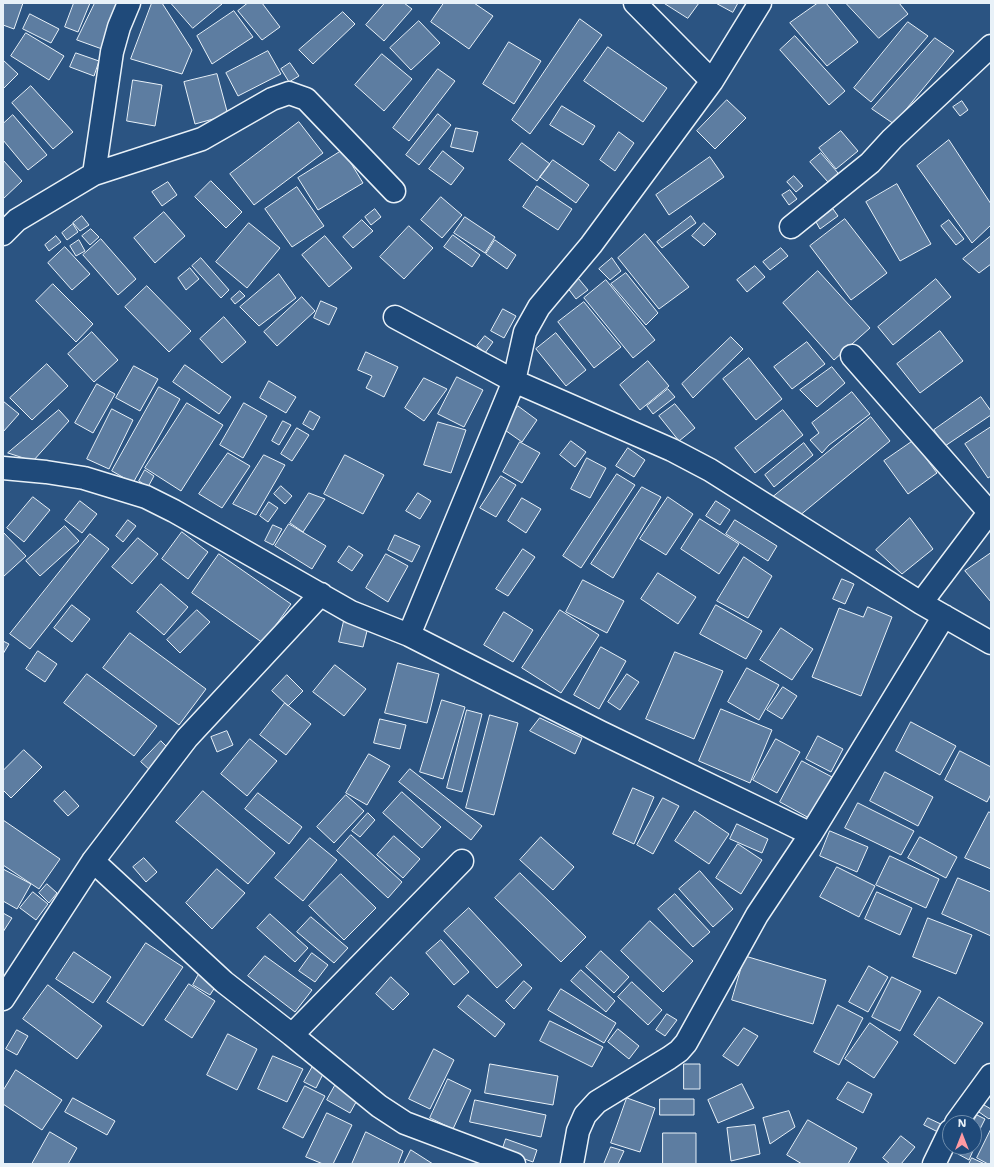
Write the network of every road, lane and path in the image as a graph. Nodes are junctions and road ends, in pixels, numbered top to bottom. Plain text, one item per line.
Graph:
1 (129, 3) edge
2 (635, 3) edge
3 (760, 3) edge
4 (991, 46) edge
5 (712, 81) junction
6 (94, 174) junction
7 (394, 191) dead end
8 (791, 227) dead end
9 (3, 234) edge
10 (395, 317) dead end
11 (852, 356) dead end
12 (514, 381) junction
13 (3, 468) edge
14 (990, 511) edge
15 (321, 594) junction
16 (921, 603) junction
17 (944, 616) junction
18 (409, 635) junction
19 (991, 643) edge
20 (811, 834) junction
21 (93, 861) junction
22 (462, 861) dead end
23 (3, 1000) edge
24 (292, 1035) junction
25 (991, 1075) edge
26 (962, 1115) edge
27 (942, 1148) edge
28 (514, 1164) edge
29 (572, 1164) edge
30 (934, 1164) edge

1 - 6 street
2 - 5 street
3 - 5 street
4 - 8 street
5 - 12 street
6 - 7 street
6 - 9 street
10 - 12 street
11 - 14 street
12 - 16 street
12 - 18 street
13 - 15 street
14 - 16 street
15 - 18 street
15 - 21 street
16 - 17 street
17 - 19 street
17 - 20 street
18 - 20 street
20 - 29 street
21 - 23 street
21 - 24 street
22 - 24 street
24 - 28 street
25 - 26 street
27 - 30 street

